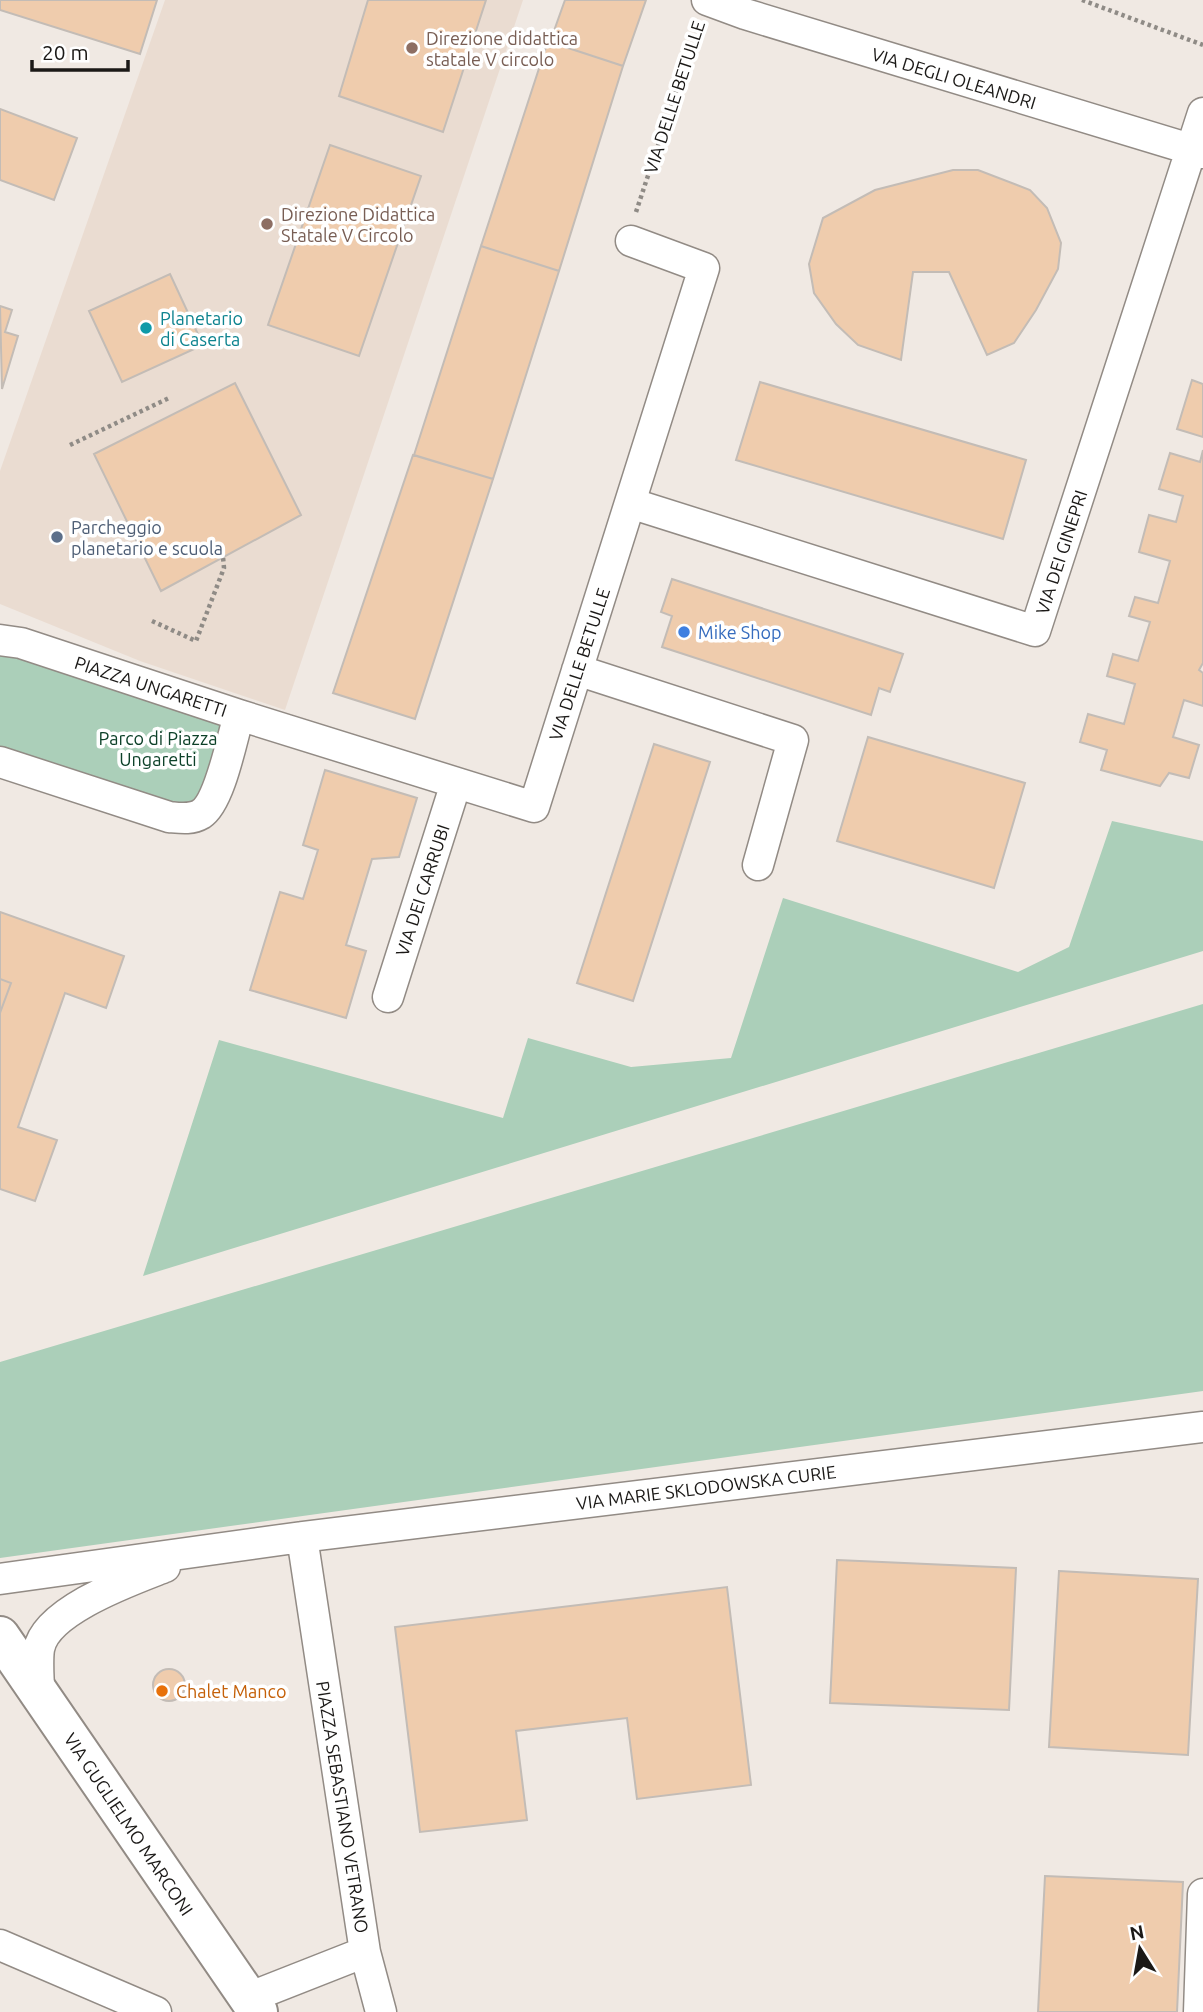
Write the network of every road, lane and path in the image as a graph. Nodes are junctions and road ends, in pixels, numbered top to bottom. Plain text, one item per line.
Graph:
1 (1082, 0) edge
2 (702, 13) edge
3 (1203, 45) edge
4 (1203, 113) edge
5 (1198, 151) edge
6 (631, 240) dead end
7 (662, 252) junction
8 (171, 397) dead end
9 (71, 445) dead end
10 (630, 503) junction
11 (223, 558) dead end
12 (152, 621) dead end
13 (0, 640) edge
14 (577, 670) junction
15 (239, 716) junction
16 (0, 762) edge
17 (456, 783) junction
18 (758, 865) dead end
19 (388, 997) dead end
20 (1203, 1427) edge
21 (302, 1537) junction
22 (209, 1549) junction
23 (0, 1579) edge
24 (0, 1636) edge
25 (39, 1693) junction
26 (1203, 1894) edge
27 (0, 1945) edge
28 (365, 1952) junction
29 (253, 2005) edge
30 (156, 2012) edge
31 (381, 2012) edge
32 (1199, 2012) edge

1 - 3 path
2 - 5 street, VIA DEGLI OLEANDRI
2 - 7 path, VIA DELLE BETULLE
4 - 5 street
5 - 10 street, VIA DEI GINEPRI
6 - 7 street, VIA DELLE BETULLE
7 - 10 street, VIA DELLE BETULLE
8 - 9 path
10 - 14 street, VIA DELLE BETULLE
11 - 12 path
13 - 15 street, PIAZZA UNGARETTI
14 - 17 street, VIA DELLE BETULLE
14 - 18 street
15 - 16 street, PIAZZA UNGARETTI
15 - 17 street, VIA DELLE BETULLE
17 - 19 street, VIA DEI CARRUBI
20 - 21 street, VIA MARIE SKLODOWSKA CURIE
21 - 22 street, VIA MARIE SKLODOWSKA CURIE
21 - 28 street, PIAZZA SEBASTIANO VETRANO
22 - 23 street, VIA MARIE SKLODOWSKA CURIE
22 - 25 street, VIA MARIE SKLODOWSKA CURIE
24 - 25 street, VIA GUGLIELMO MARCONI
25 - 29 street, VIA GUGLIELMO MARCONI
26 - 32 street
27 - 30 street
28 - 29 street, PIAZZA SEBASTIANO VETRANO
28 - 31 street

